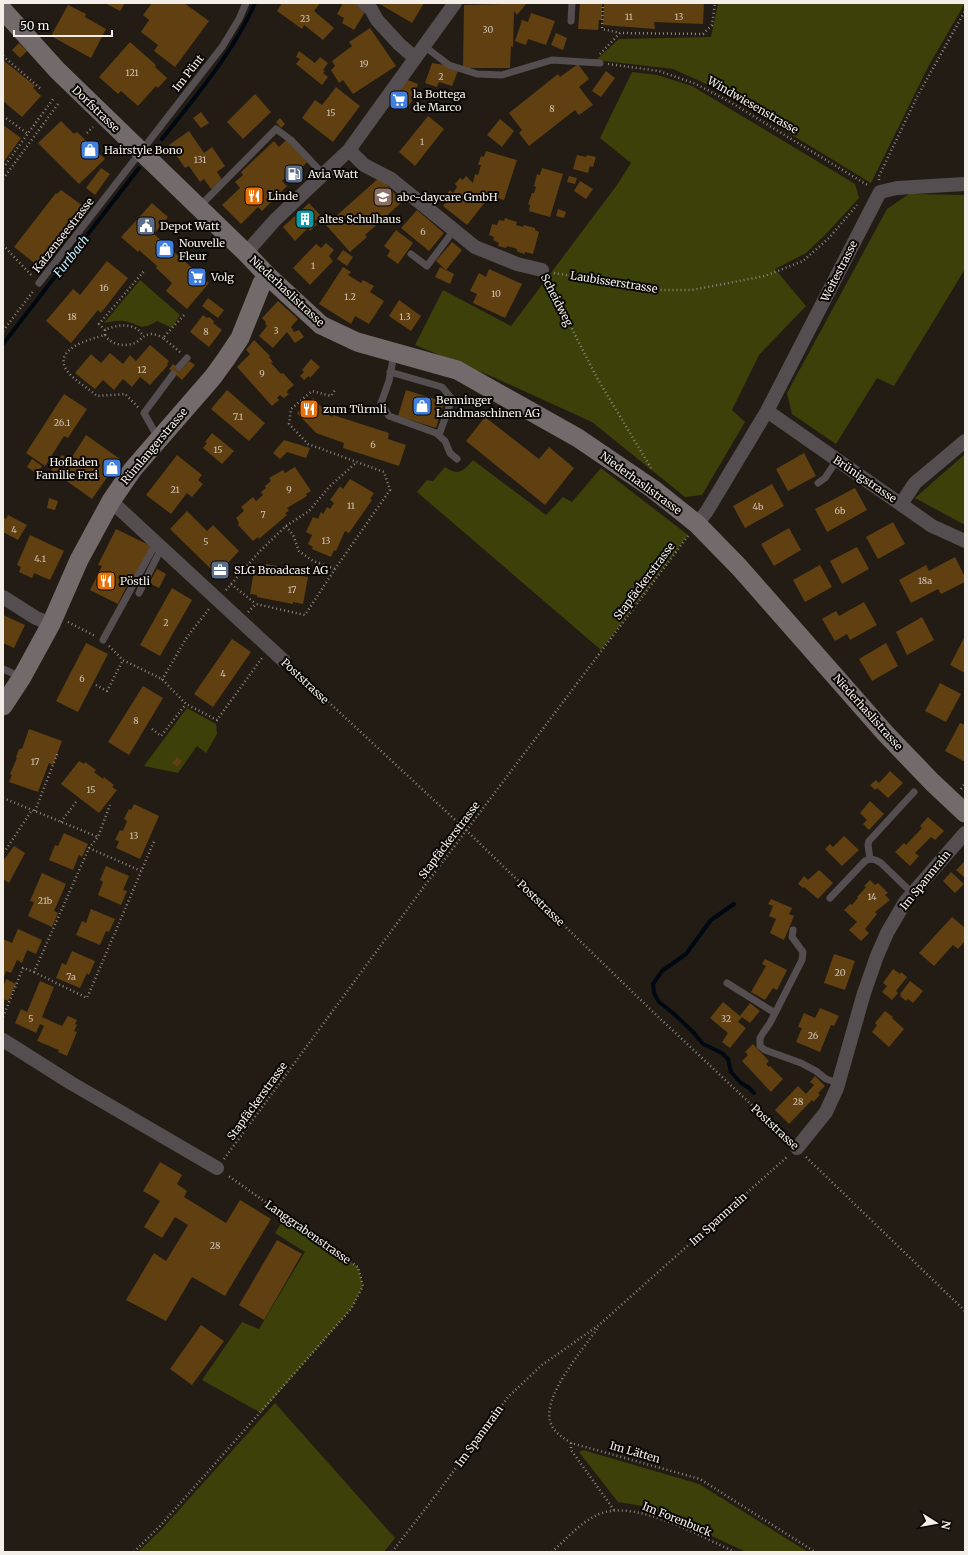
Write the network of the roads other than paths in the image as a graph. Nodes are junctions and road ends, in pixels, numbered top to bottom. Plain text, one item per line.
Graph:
1 (246, 3) edge
2 (364, 3) edge
3 (455, 3) edge
4 (572, 3) edge
5 (3, 10) edge
6 (571, 21) dead end
7 (424, 46) junction
8 (415, 58) junction
9 (600, 63) road end
10 (349, 150) junction
11 (141, 152) junction
12 (323, 174) junction
13 (965, 184) edge
14 (199, 208) junction
15 (454, 230) junction
16 (246, 253) junction
17 (411, 254) dead end
18 (542, 270) road end
19 (268, 277) junction
20 (39, 283) road end
21 (394, 352) junction
22 (187, 358) road end
23 (179, 367) dead end
24 (390, 372) junction
25 (173, 374) dead end
26 (768, 411) junction
27 (439, 435) junction
28 (158, 438) junction
29 (965, 441) edge
30 (457, 459) dead end
31 (837, 460) junction
32 (818, 483) dead end
33 (111, 501) junction
34 (901, 504) junction
35 (697, 524) junction
36 (965, 542) edge
37 (159, 545) junction
38 (139, 593) dead end
39 (3, 597) edge
40 (57, 622) junction
41 (102, 640) road end
42 (284, 661) road end
43 (3, 669) edge
44 (22, 677) junction
45 (3, 706) edge
46 (914, 792) dead end
47 (965, 813) edge
48 (965, 833) edge
49 (870, 859) junction
50 (912, 893) junction
51 (830, 898) dead end
52 (793, 930) dead end
53 (727, 983) dead end
54 (775, 1013) junction
55 (3, 1040) edge
56 (838, 1083) junction
57 (797, 1148) road end
58 (218, 1168) road end

1 - 11 lane, Im Pünt
2 - 8 street
3 - 7 street
4 - 6 lane
5 - 11 street, Dorfstrasse
7 - 8 street
7 - 9 lane
8 - 10 street
10 - 12 street
10 - 15 street, Scheidweg
11 - 14 street, Dorfstrasse
11 - 20 lane, Katzenseestrasse
12 - 14 lane
12 - 16 street
13 - 26 street, Weitestrasse
14 - 16 street, Dorfstrasse
15 - 17 lane
15 - 18 street, Scheidweg
16 - 19 street, Niederhaslistrasse
19 - 21 street, Niederhaslistrasse
19 - 28 street, Rümlangerstrasse
21 - 24 lane
21 - 35 street, Niederhaslistrasse
22 - 23 lane
24 - 27 lane
24 - 27 lane
25 - 28 lane
26 - 31 street, Brünigstrasse
26 - 35 street, Weitestrasse
27 - 30 lane
28 - 33 street, Rümlangerstrasse
29 - 34 street
31 - 32 lane
31 - 34 street, Brünigstrasse
33 - 37 street, Poststrasse
33 - 40 street, Rümlangerstrasse
34 - 36 street, Brünigstrasse
35 - 47 street, Niederhaslistrasse
37 - 38 lane
37 - 41 lane
37 - 42 street, Poststrasse
39 - 40 street
40 - 44 street, Rümlangerstrasse
43 - 44 lane
44 - 45 street, Rümlangerstrasse
46 - 49 lane
48 - 50 street, Im Spannrain
49 - 50 lane
49 - 51 lane
50 - 56 street, Im Spannrain
52 - 54 lane
53 - 54 lane
54 - 56 lane
55 - 58 street
56 - 57 street, Im Spannrain

